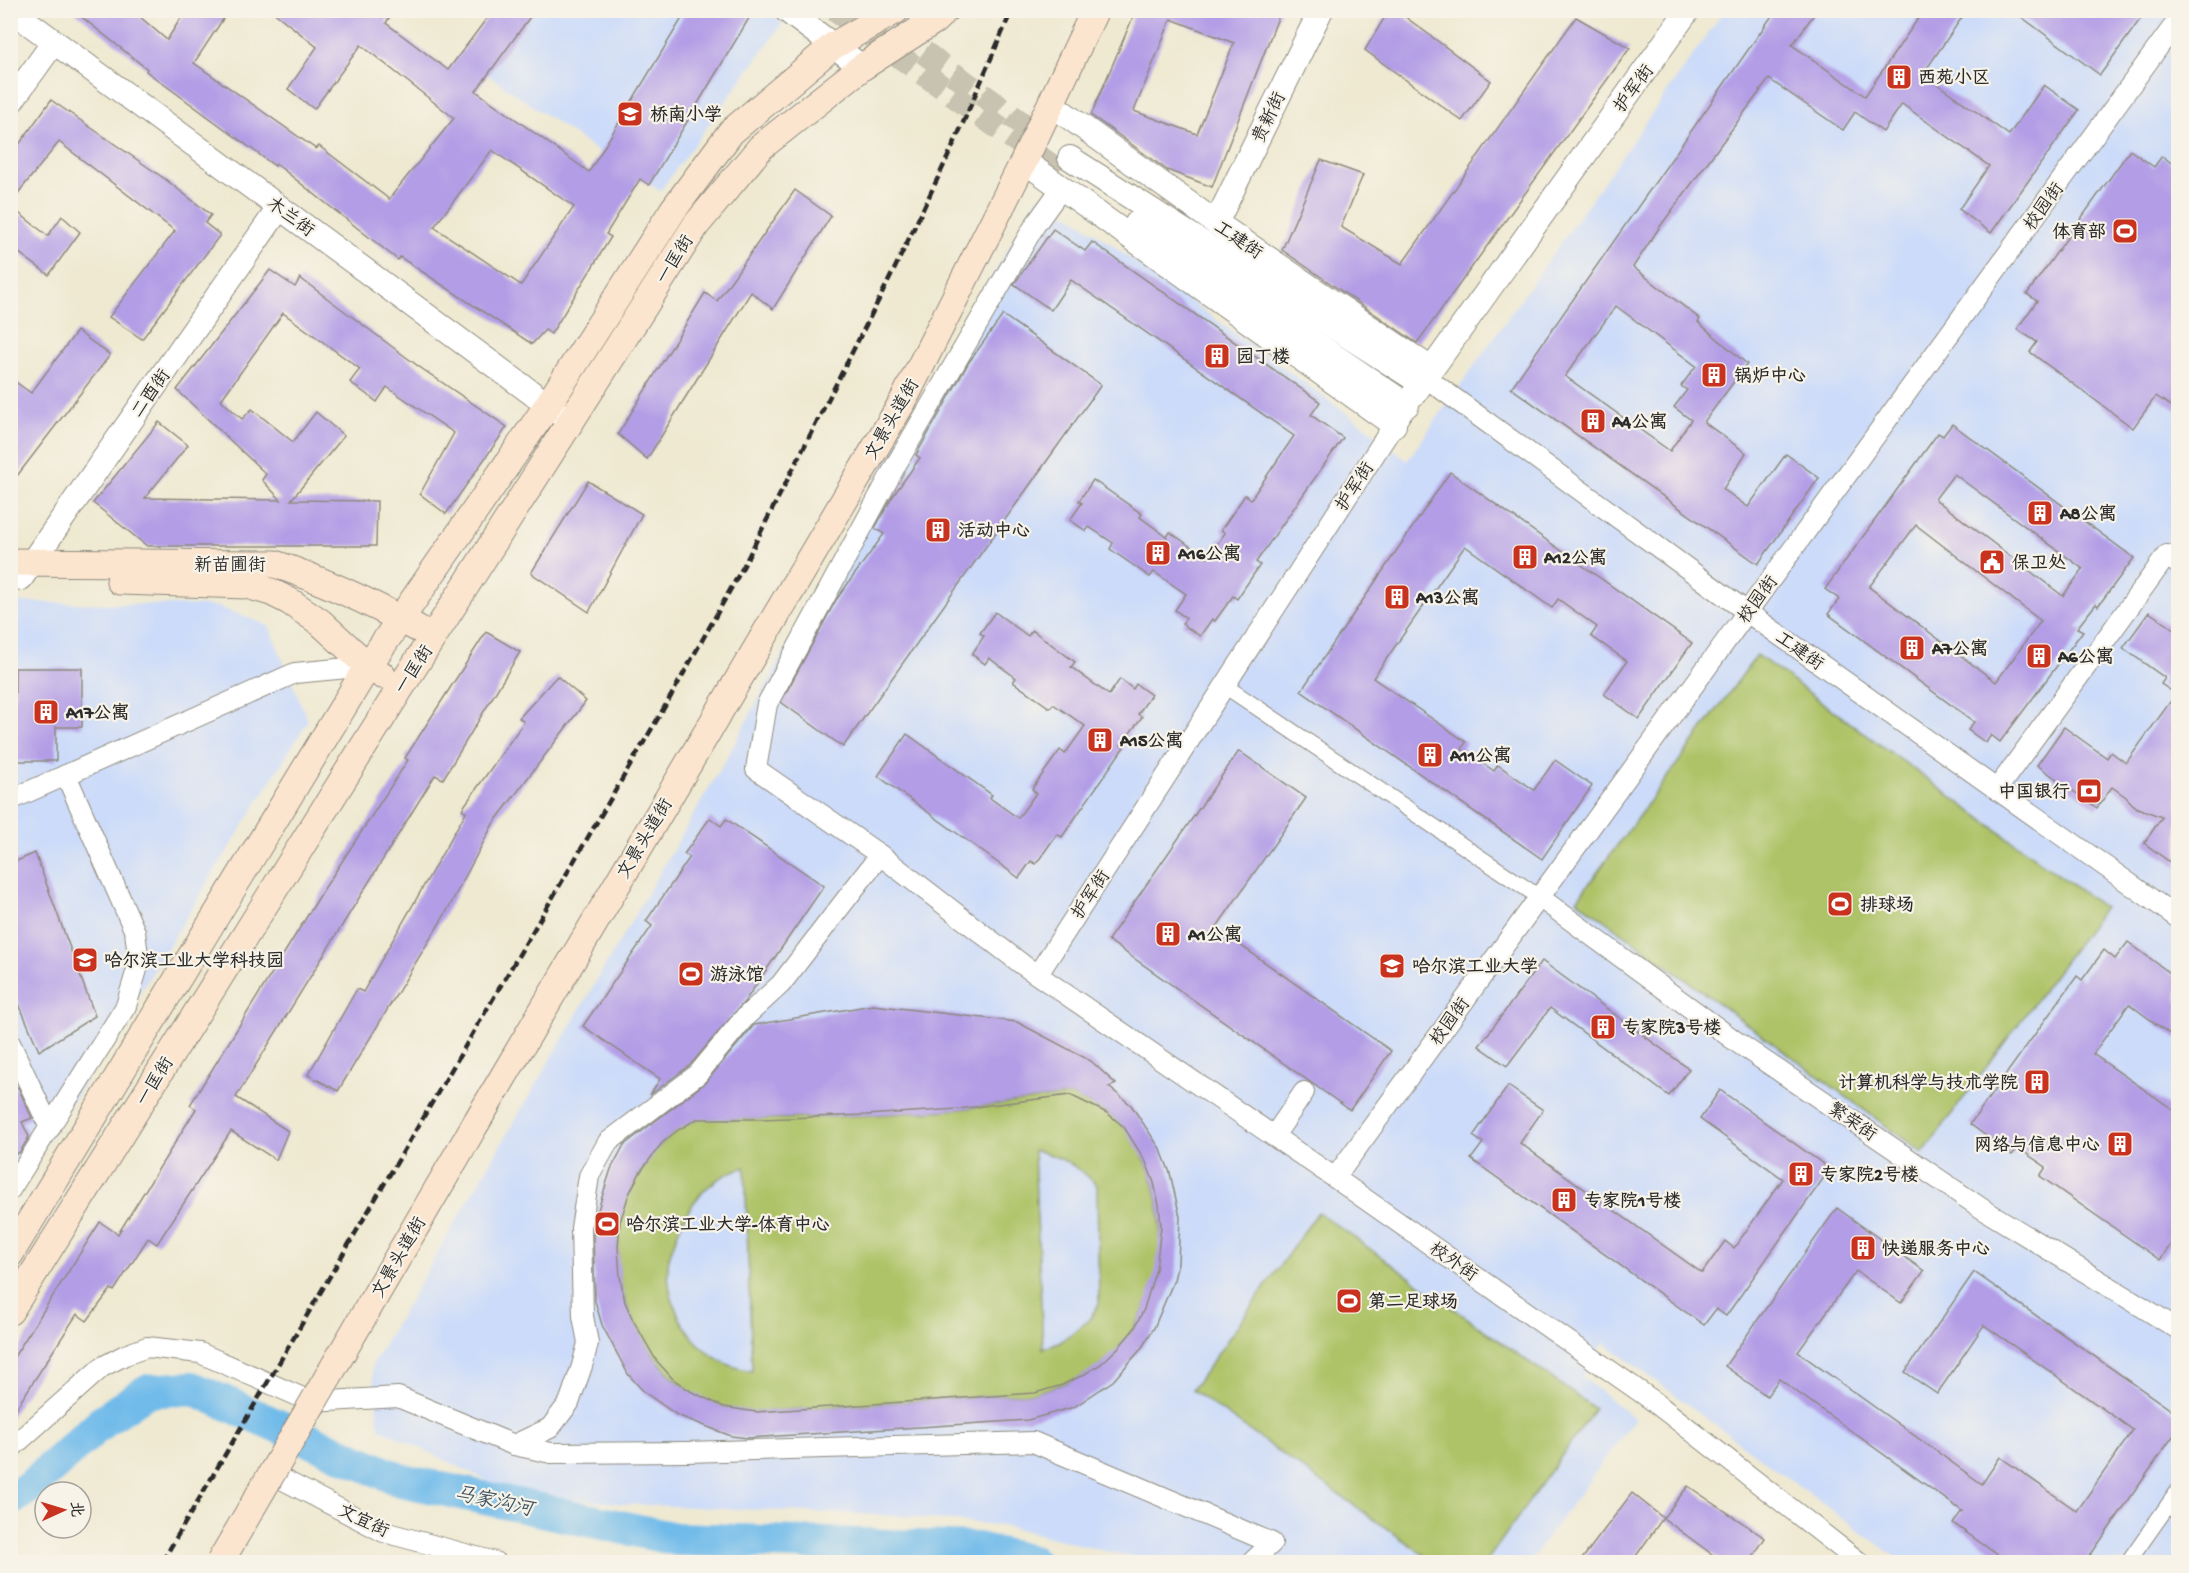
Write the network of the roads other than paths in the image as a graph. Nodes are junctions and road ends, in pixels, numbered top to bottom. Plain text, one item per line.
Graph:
1 (11, 10) edge
2 (786, 10) edge
3 (896, 10) edge
4 (1095, 10) edge
5 (1321, 10) edge
6 (1688, 10) edge
7 (933, 14) edge
8 (2178, 20) edge
9 (54, 42) junction
10 (833, 46) junction
11 (862, 67) junction
12 (10, 103) edge
13 (1051, 104) junction
14 (1024, 161) junction
15 (1063, 173) junction
16 (279, 208) junction
17 (1216, 223) junction
18 (1415, 392) junction
19 (548, 405) junction
20 (572, 422) junction
21 (2178, 564) edge
22 (19, 570) edge
23 (1747, 612) junction
24 (401, 619) junction
25 (434, 637) junction
26 (368, 666) junction
27 (1224, 686) junction
28 (401, 687) junction
29 (66, 775) junction
30 (1997, 789) junction
31 (10, 800) edge
32 (880, 855) junction
33 (1539, 897) junction
34 (2178, 918) edge
35 (1038, 974) junction
36 (10, 1042) edge
37 (1304, 1092) dead end
38 (50, 1128) junction
39 (1274, 1136) junction
40 (1335, 1178) junction
41 (10, 1190) edge
42 (10, 1254) edge
43 (10, 1311) edge
44 (2178, 1329) edge
45 (514, 1445) junction
46 (10, 1449) edge
47 (272, 1474) junction
48 (2178, 1491) edge
49 (1262, 1553) edge
50 (220, 1563) edge
51 (495, 1563) edge
52 (1859, 1563) edge
53 (2128, 1563) edge

1 - 9 street, 木兰街
2 - 10 street
3 - 10 main road, 一匡街
4 - 13 main road, 文景头道街
5 - 17 street, 贵新街
6 - 18 street, 护军街
7 - 11 main road, 一匡街
8 - 23 street, 校园街
9 - 12 street
9 - 16 street, 木兰街
10 - 11 street
10 - 19 main road, 一匡街
11 - 20 main road, 一匡街
13 - 14 main road, 文景头道街
13 - 17 street, 工建街
14 - 15 street, 工建街
14 - 47 main road, 文景头道街, bridge
15 - 18 street, 工建街
15 - 18 street, 工建街
15 - 32 street, 校外街
16 - 19 street, 木兰街
16 - 22 street, 二酉街
17 - 18 street, 工建街
18 - 23 street, 工建街
18 - 27 street, 护军街
19 - 20 street, 木兰街
19 - 24 main road, 一匡街
20 - 25 main road, 一匡街
21 - 30 street
22 - 24 main road, 新苗圃街
22 - 26 main road, 新苗圃街
23 - 30 street, 工建街
23 - 33 street, 校园街
24 - 25 main road, 新苗圃街
24 - 26 main road, 一匡街
25 - 28 main road, 一匡街
26 - 28 main road, 新苗圃街
26 - 29 street
26 - 42 main road, 一匡街
27 - 33 street
27 - 35 street, 护军街
28 - 43 main road, 一匡街
29 - 31 street
29 - 38 street
30 - 34 street, 工建街
32 - 35 street, 校外街
32 - 45 street
33 - 40 street, 校园街
33 - 44 street, 繁荣街
35 - 39 street, 校外街
36 - 38 street
37 - 39 street
38 - 41 street
39 - 40 street, 校外街
40 - 52 street, 校外街
45 - 46 street
45 - 49 street
47 - 50 main road, 文景头道街, bridge
47 - 51 street, 文宜街
48 - 53 street

